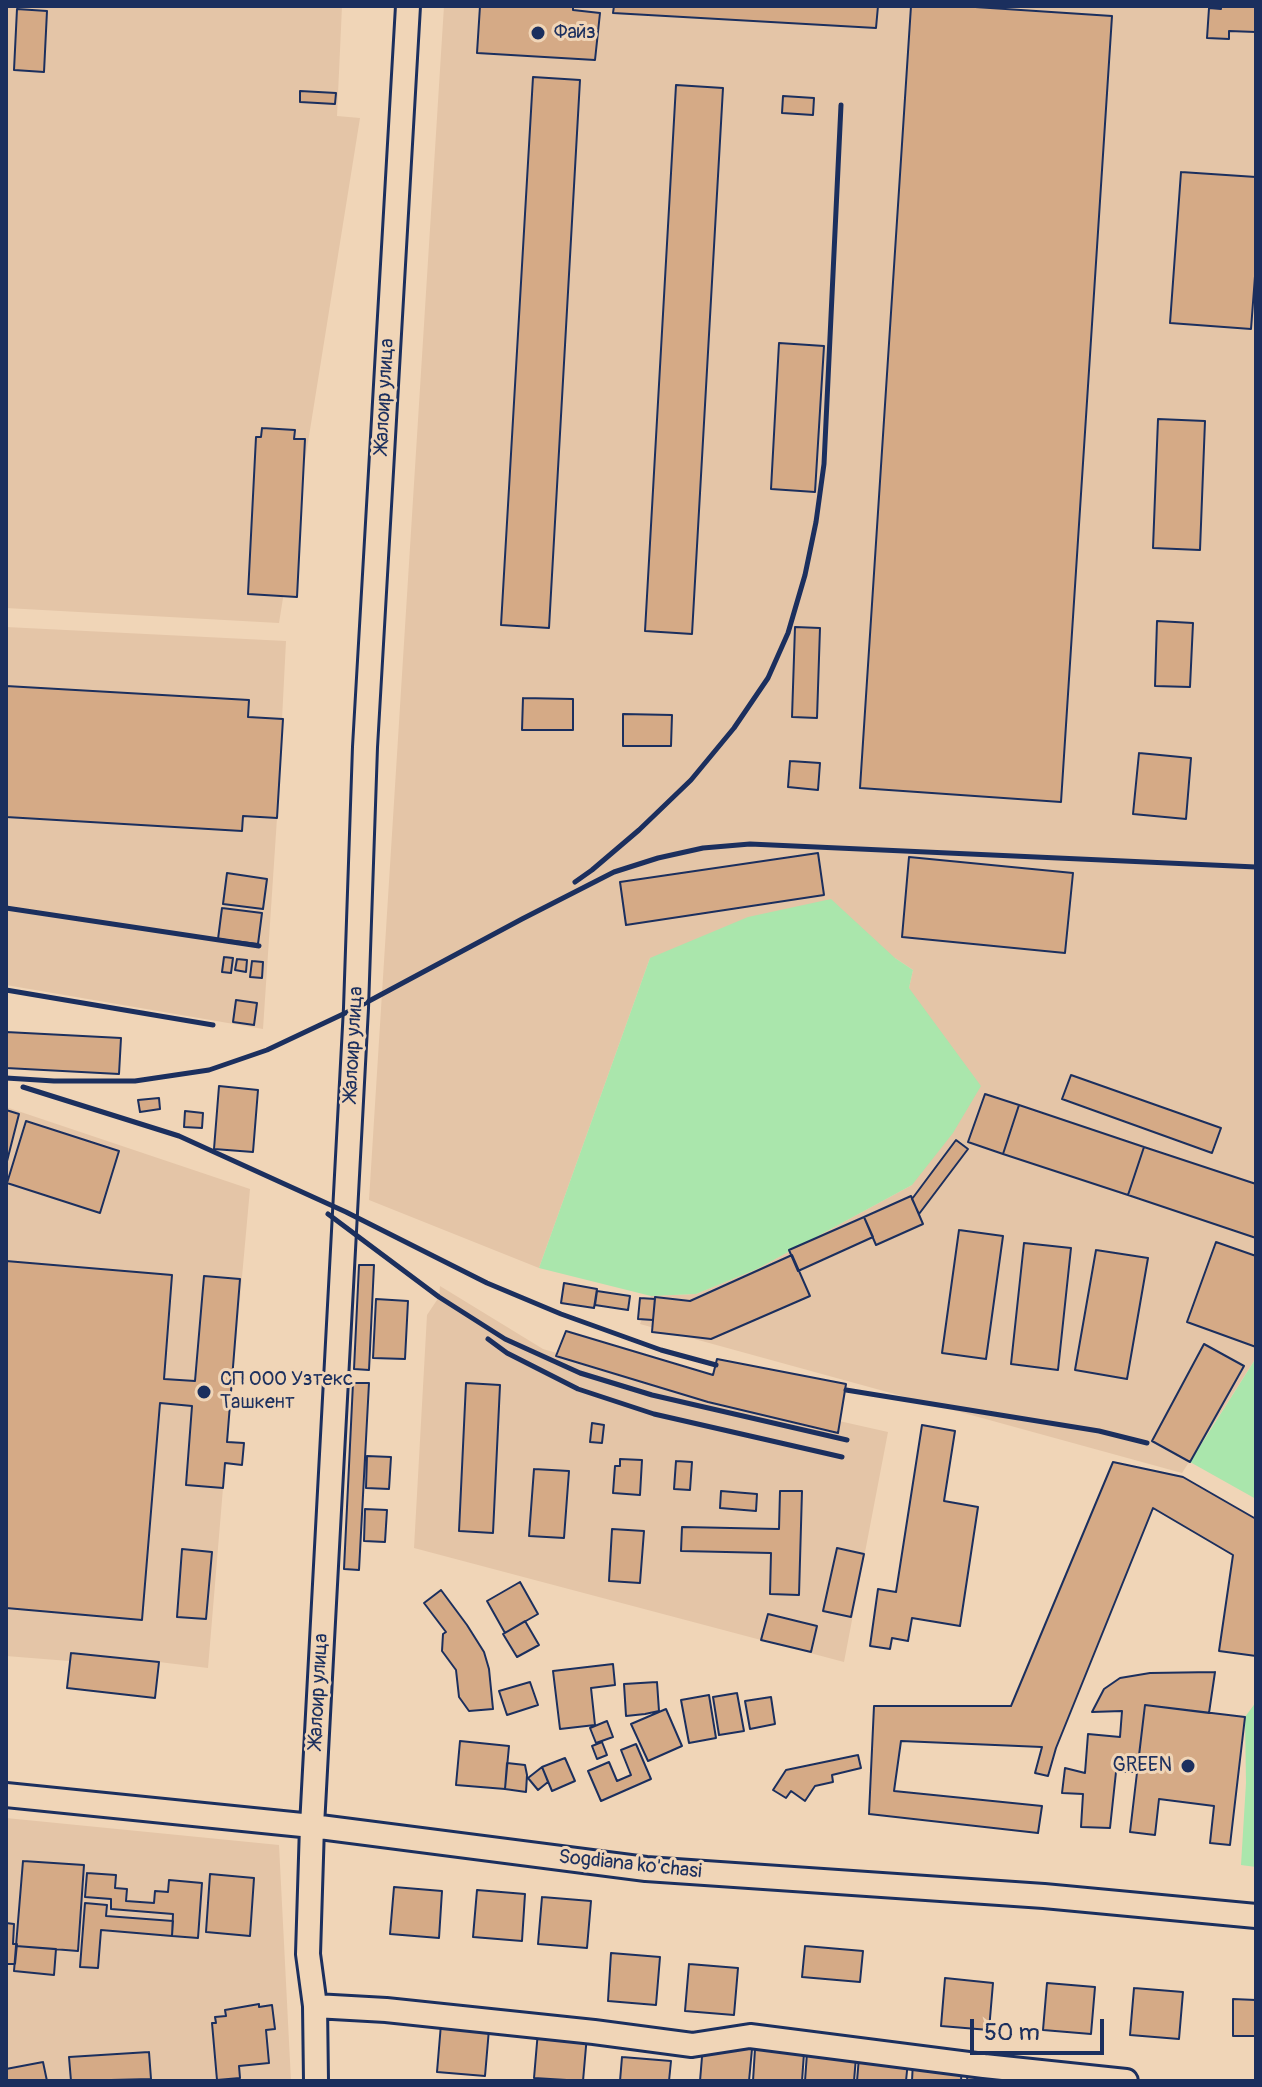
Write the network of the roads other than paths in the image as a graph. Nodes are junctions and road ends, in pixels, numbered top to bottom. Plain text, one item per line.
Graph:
1 (408, 6) edge
2 (6, 1795) edge
3 (312, 1826) junction
4 (1256, 1916) edge
5 (315, 2006) junction
6 (316, 2081) edge
7 (1126, 2081) edge

1 - 3 street, Жалоир улица
2 - 3 street, Sogdiana ko'chasi
3 - 4 street, Sogdiana ko'chasi
3 - 5 street, Жалоир улица
5 - 6 street, Жалоир улица
5 - 7 street

